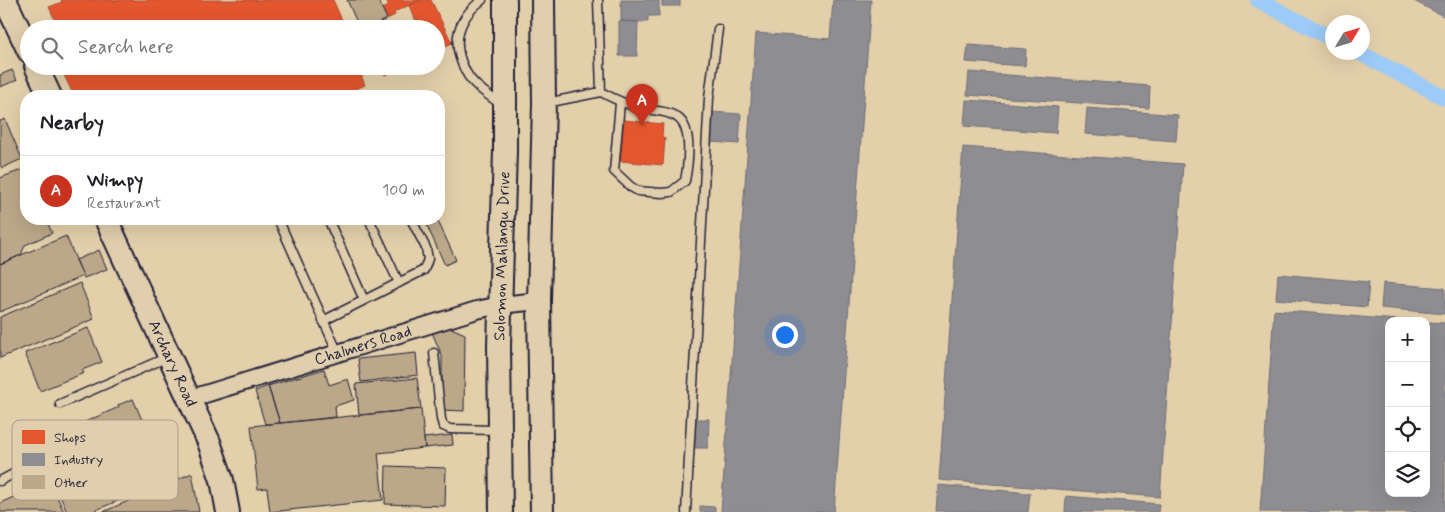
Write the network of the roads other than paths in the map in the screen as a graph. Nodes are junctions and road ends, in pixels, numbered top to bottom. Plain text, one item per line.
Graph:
1 (5, 0) edge
2 (482, 0) edge
3 (505, 0) edge
4 (543, 0) edge
5 (598, 0) edge
6 (718, 29) dead end
7 (20, 32) edge
8 (40, 75) edge
9 (47, 90) edge
10 (601, 92) junction
11 (544, 103) junction
12 (620, 103) junction
13 (506, 108) junction
14 (109, 225) edge
15 (281, 225) edge
16 (331, 225) edge
17 (372, 225) edge
18 (414, 225) edge
19 (399, 283) junction
20 (364, 300) junction
21 (539, 301) junction
22 (500, 305) junction
23 (323, 320) junction
24 (338, 353) junction
25 (434, 353) dead end
26 (169, 356) junction
27 (189, 399) junction
28 (60, 404) dead end
29 (499, 430) junction
30 (12, 475) edge
31 (0, 481) edge
32 (228, 512) edge
33 (501, 512) edge
34 (542, 512) edge
35 (686, 512) edge

1 - 7 main road
2 - 13 lane
3 - 13 main road, Solomon Mahlangu Drive
4 - 11 main road
5 - 10 lane
6 - 35 lane
8 - 9 main road
10 - 11 lane
10 - 12 lane
11 - 21 main road
12 - 12 lane
13 - 22 main road, Solomon Mahlangu Drive
14 - 26 main road, Archary Road
15 - 23 lane
16 - 20 lane
17 - 19 lane
18 - 19 lane
19 - 20 lane
20 - 23 lane
21 - 22 street, Chalmers Road
21 - 34 main road
22 - 24 street, Chalmers Road
22 - 29 main road, Solomon Mahlangu Drive
23 - 24 lane
24 - 27 street, Chalmers Road
25 - 29 lane
26 - 27 main road, Archary Road
26 - 28 lane
27 - 32 main road, Archary Road
29 - 33 main road, Solomon Mahlangu Drive
30 - 31 lane

